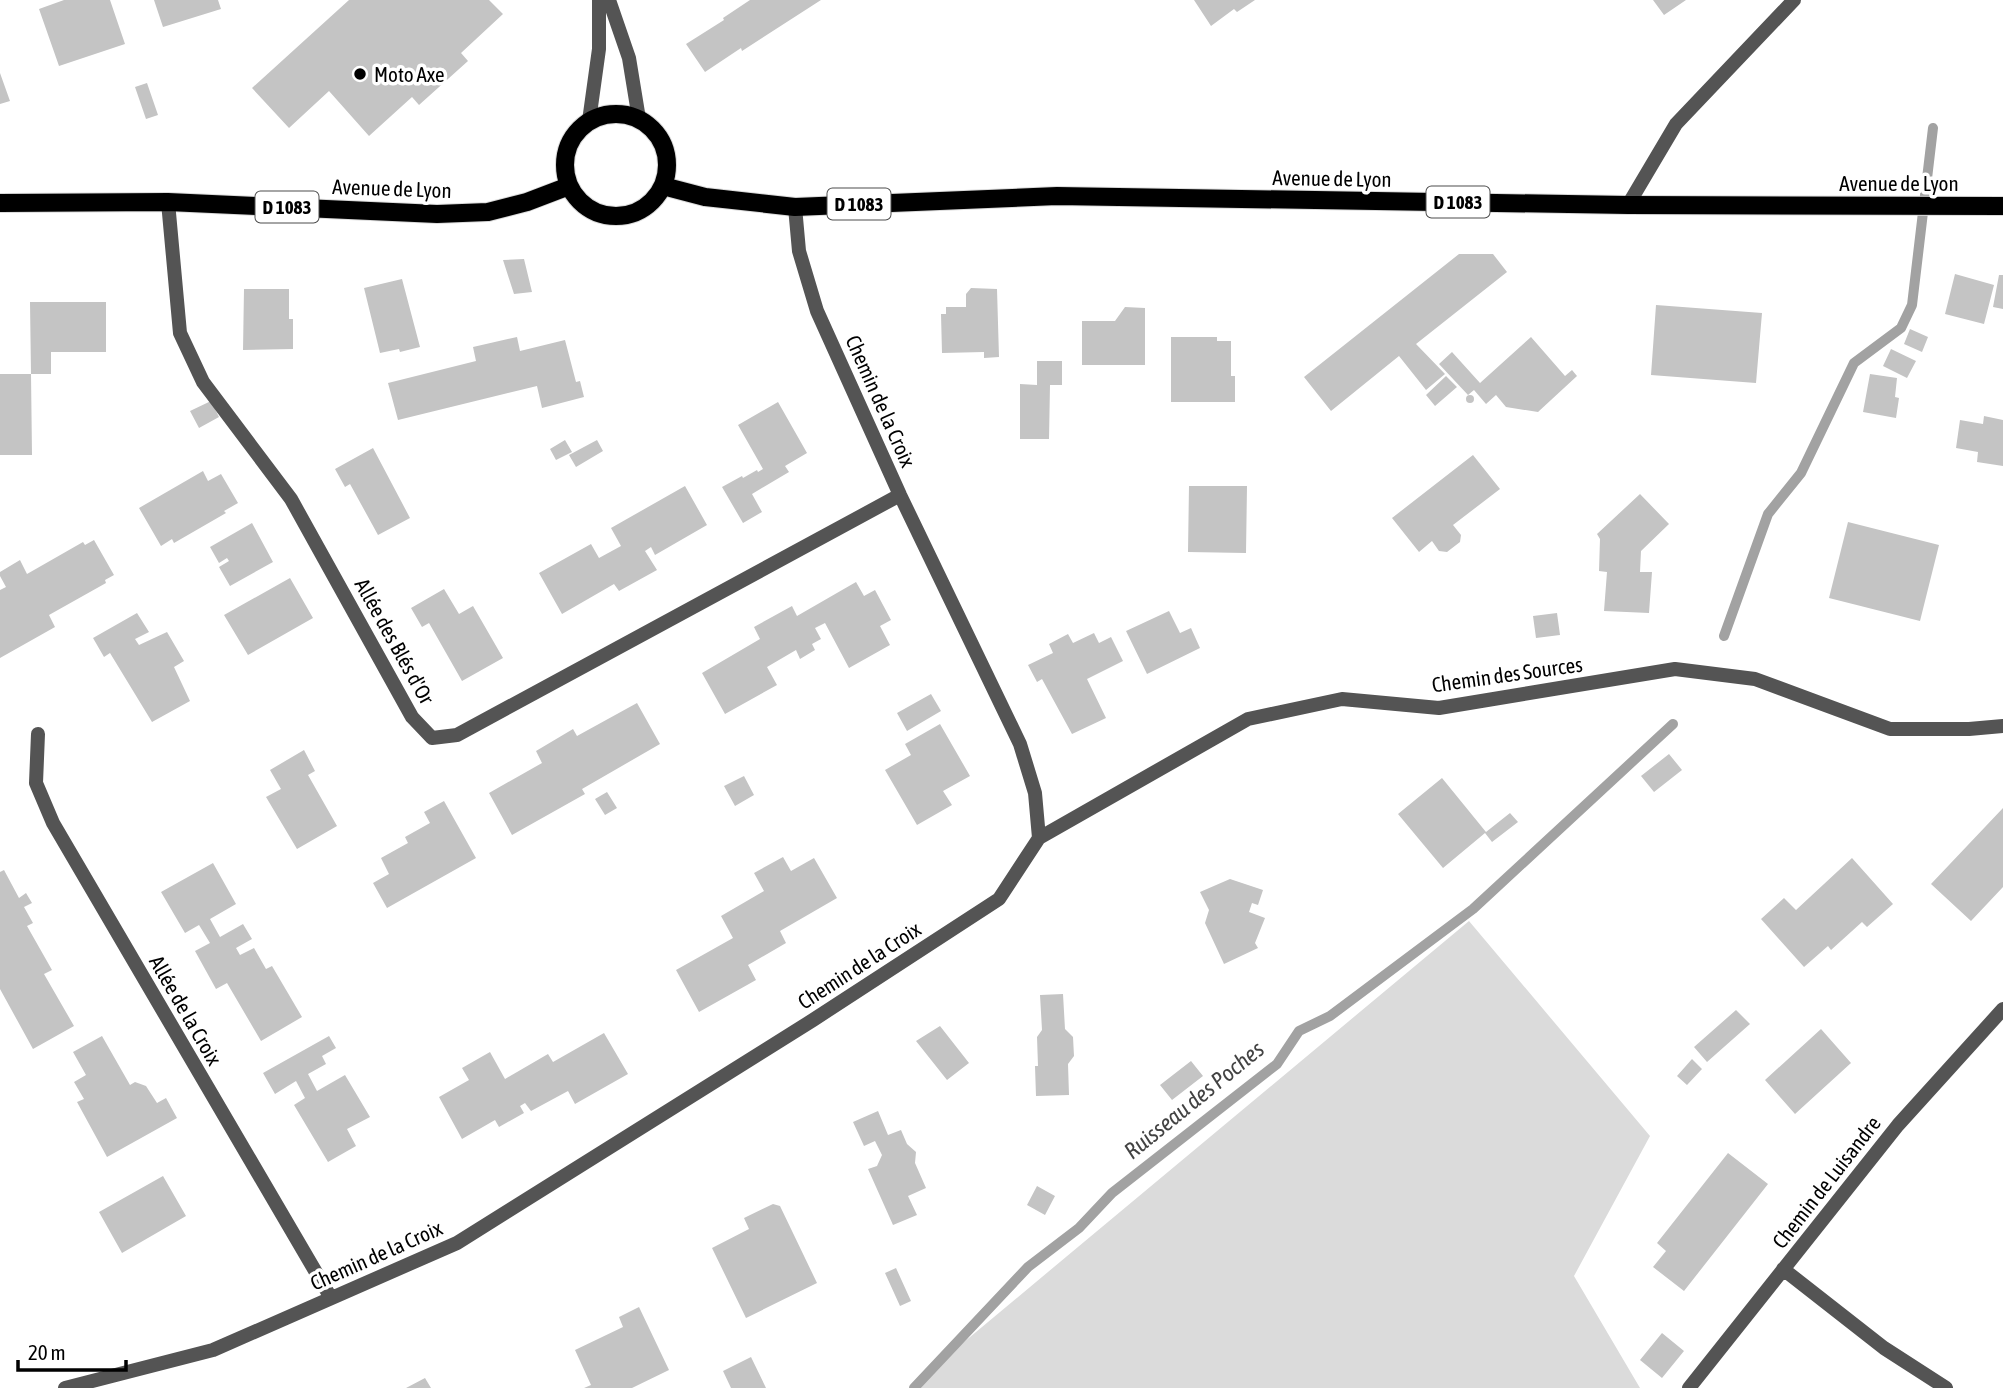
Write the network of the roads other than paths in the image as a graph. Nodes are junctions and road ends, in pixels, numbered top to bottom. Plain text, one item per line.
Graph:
1 (599, 0) edge
2 (609, 0) edge
3 (1794, 0) edge
4 (639, 119) junction
5 (589, 121) junction
6 (569, 186) junction
7 (663, 186) junction
8 (168, 202) junction
9 (0, 204) edge
10 (1628, 205) junction
11 (2003, 206) edge
12 (795, 207) junction
13 (900, 495) junction
14 (2003, 726) edge
15 (38, 734) dead end
16 (1039, 838) junction
17 (2003, 1009) edge
18 (1783, 1269) junction
19 (331, 1298) junction
20 (65, 1388) edge
21 (1689, 1388) edge
22 (1945, 1388) edge

1 - 5 street
2 - 4 street
3 - 10 street
4 - 5 main road
4 - 7 main road
5 - 6 main road
6 - 7 main road
6 - 8 main road, Avenue de Lyon / D 1083
7 - 12 main road, Avenue de Lyon / D 1083
8 - 9 main road, Avenue de Lyon / D 1083
8 - 13 street, Allée des Blés d'Or
10 - 11 main road, Avenue de Lyon / D 1083
10 - 12 main road, Avenue de Lyon / D 1083
12 - 13 street, Chemin de la Croix
13 - 16 street, Chemin de la Croix
14 - 16 street, Chemin des Sources
15 - 19 street, Allée de la Croix
16 - 19 street, Chemin de la Croix
17 - 18 street, Chemin de Luisandre
18 - 21 street, Chemin de Luisandre
18 - 22 street
19 - 20 street, Chemin de la Croix

